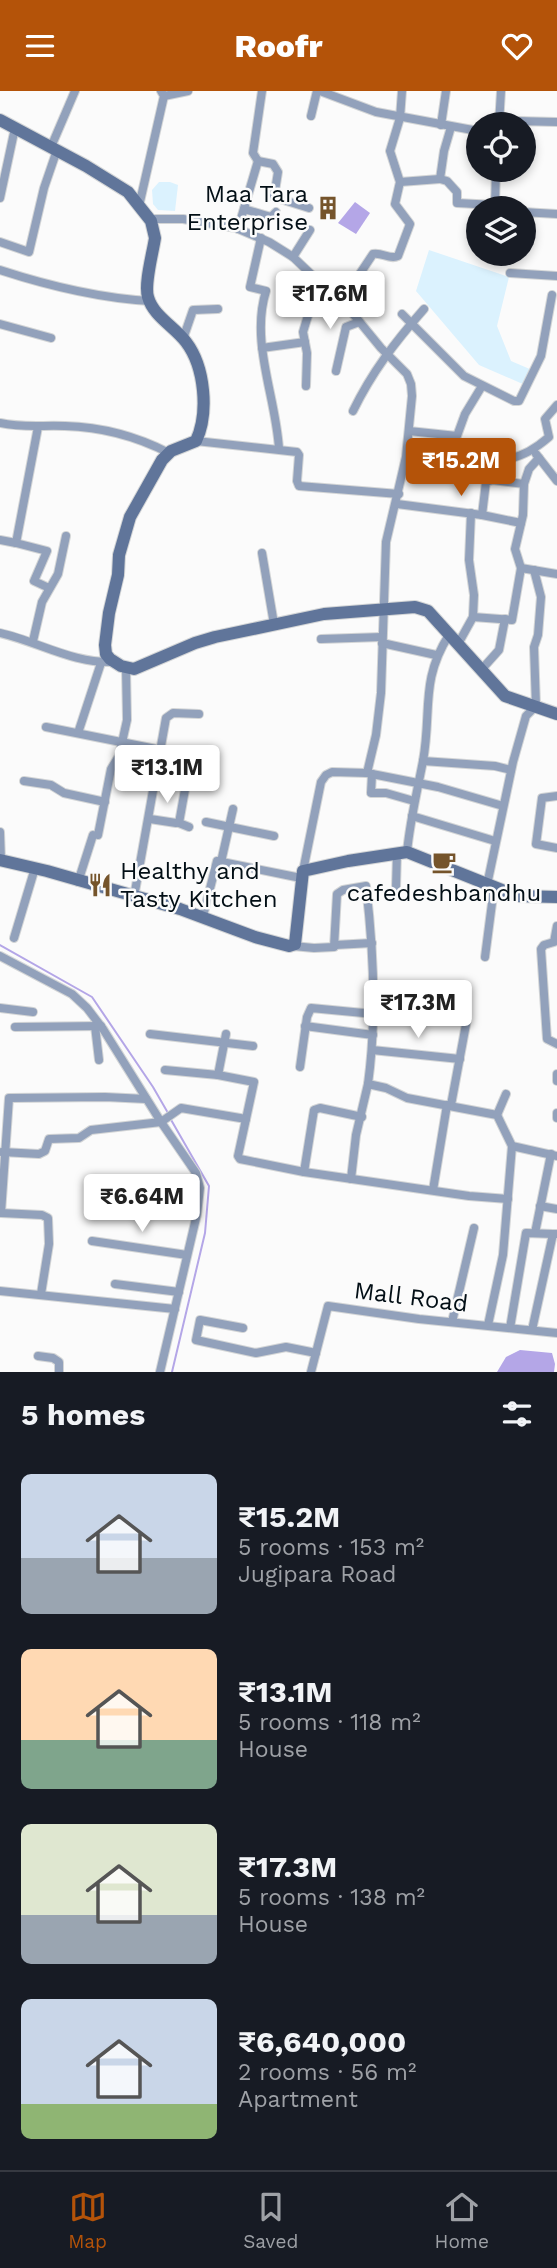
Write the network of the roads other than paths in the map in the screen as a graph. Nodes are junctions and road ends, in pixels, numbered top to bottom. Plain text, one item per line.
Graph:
1 (75, 91) edge
2 (188, 91) edge
3 (262, 91) edge
4 (318, 91) edge
5 (402, 91) edge
6 (446, 91) edge
7 (501, 91) edge
8 (167, 93) edge
9 (500, 112) edge
10 (311, 116) dead end
11 (400, 118) junction
12 (0, 120) edge
13 (536, 121) edge
14 (557, 122) edge
15 (441, 125) junction
16 (451, 127) junction
17 (15, 128) junction
18 (466, 129) edge
19 (54, 149) junction
20 (258, 160) junction
21 (440, 179) junction
22 (400, 183) junction
23 (0, 198) edge
24 (466, 204) edge
25 (139, 206) junction
26 (309, 208) dead end
27 (244, 209) junction
28 (276, 212) dead end
29 (536, 213) edge
30 (557, 214) edge
31 (149, 219) junction
32 (238, 229) junction
33 (310, 230) dead end
34 (261, 239) junction
35 (0, 242) edge
36 (293, 257) junction
37 (0, 270) edge
38 (510, 273) dead end
39 (557, 276) edge
40 (328, 289) junction
41 (552, 295) dead end
42 (150, 301) junction
43 (341, 302) junction
44 (218, 309) dead end
45 (424, 309) dead end
46 (402, 314) dead end
47 (359, 322) junction
48 (412, 322) junction
49 (0, 324) edge
50 (545, 335) junction
51 (51, 338) dead end
52 (557, 338) edge
53 (183, 339) junction
54 (305, 342) junction
55 (262, 348) junction
56 (387, 354) junction
57 (336, 371) dead end
58 (306, 386) dead end
59 (482, 386) junction
60 (557, 405) edge
61 (353, 411) dead end
62 (0, 423) edge
63 (38, 427) junction
64 (409, 431) junction
65 (553, 438) edge
66 (196, 441) junction
67 (279, 449) junction
68 (532, 449) junction
69 (169, 453) junction
70 (468, 456) dead end
71 (539, 458) junction
72 (557, 481) edge
73 (524, 484) junction
74 (399, 494) junction
75 (397, 504) junction
76 (471, 513) junction
77 (482, 515) junction
78 (521, 523) junction
79 (66, 536) dead end
80 (0, 540) edge
81 (16, 543) junction
82 (262, 553) dead end
83 (522, 568) junction
84 (534, 570) junction
85 (557, 574) edge
86 (49, 588) junction
87 (383, 608) junction
88 (473, 617) junction
89 (505, 619) junction
90 (274, 624) junction
91 (0, 634) edge
92 (321, 639) dead end
93 (453, 639) junction
94 (382, 640) junction
95 (33, 641) junction
96 (436, 655) junction
97 (101, 663) junction
98 (120, 665) junction
99 (482, 669) junction
100 (536, 706) junction
101 (557, 713) edge
102 (199, 714) dead end
103 (46, 727) dead end
104 (78, 733) junction
105 (122, 742) junction
106 (161, 751) junction
107 (423, 761) junction
108 (512, 770) junction
109 (370, 774) junction
110 (24, 781) dead end
111 (417, 783) junction
112 (557, 796) edge
113 (414, 801) junction
114 (105, 802) junction
115 (503, 806) junction
116 (233, 809) dead end
117 (412, 815) junction
118 (150, 819) junction
119 (206, 822) dead end
120 (176, 823) dead end
121 (229, 826) junction
122 (188, 827) dead end
123 (0, 832) edge
124 (274, 836) dead end
125 (495, 841) junction
126 (557, 848) edge
127 (402, 853) junction
128 (0, 860) edge
129 (219, 862) junction
130 (36, 868) junction
131 (302, 875) junction
132 (78, 881) junction
133 (490, 886) junction
134 (396, 888) dead end
135 (134, 897) junction
136 (557, 897) edge
137 (203, 916) junction
138 (557, 926) edge
139 (14, 938) dead end
140 (372, 943) junction
141 (335, 945) junction
142 (293, 946) junction
143 (0, 956) edge
144 (485, 957) dead end
145 (435, 991) dead end
146 (0, 1008) edge
147 (374, 1014) junction
148 (98, 1026) junction
149 (15, 1027) dead end
150 (28, 1027) junction
151 (306, 1027) junction
152 (150, 1034) dead end
153 (373, 1035) junction
154 (225, 1038) junction
155 (557, 1044) edge
156 (253, 1046) dead end
157 (372, 1050) junction
158 (460, 1059) junction
159 (99, 1060) dead end
160 (300, 1067) dead end
161 (165, 1070) dead end
162 (557, 1074) edge
163 (218, 1075) junction
164 (557, 1081) edge
165 (368, 1084) junction
166 (506, 1094) dead end
167 (146, 1099) junction
168 (449, 1105) junction
169 (557, 1113) edge
170 (497, 1115) junction
171 (362, 1117) junction
172 (557, 1118) edge
173 (246, 1119) junction
174 (163, 1120) junction
175 (512, 1146) junction
176 (2, 1152) edge
177 (554, 1155) edge
178 (304, 1172) junction
179 (351, 1179) junction
180 (140, 1186) dead end
181 (433, 1190) junction
182 (199, 1195) junction
183 (508, 1199) junction
184 (540, 1206) junction
185 (557, 1209) edge
186 (1, 1215) edge
187 (474, 1228) dead end
188 (535, 1233) junction
189 (555, 1234) edge
190 (92, 1241) dead end
191 (187, 1255) junction
192 (115, 1284) dead end
193 (0, 1291) edge
194 (179, 1292) junction
195 (41, 1294) junction
196 (175, 1309) junction
197 (452, 1322) junction
198 (488, 1325) junction
199 (243, 1328) dead end
200 (510, 1328) junction
201 (532, 1330) junction
202 (557, 1333) edge
203 (316, 1353) junction
204 (38, 1356) dead end
205 (58, 1372) edge
206 (160, 1372) edge
207 (311, 1372) edge

1 - 19 street
2 - 8 street
3 - 20 street
4 - 10 street
4 - 11 street
5 - 11 street
6 - 15 street
7 - 9 street
8 - 25 street
11 - 15 street
11 - 22 street
12 - 17 street
13 - 14 street
15 - 16 street
16 - 18 street
16 - 21 street
17 - 19 street
17 - 23 street
19 - 25 street
19 - 35 street
20 - 26 street
20 - 27 street
21 - 22 street
21 - 24 street
22 - 43 street
25 - 31 street
27 - 28 street
27 - 32 street
29 - 30 street
31 - 32 street
31 - 42 street
32 - 34 street
33 - 36 street
34 - 36 street
34 - 55 street
36 - 40 street
37 - 42 street
38 - 39 street
40 - 43 street
40 - 54 street
41 - 50 street
42 - 53 street
43 - 47 street
44 - 53 street
45 - 48 street
46 - 48 street
47 - 56 street
47 - 57 street
48 - 56 street
48 - 59 street
49 - 51 street
50 - 52 street
50 - 59 street
53 - 66 street
54 - 55 street
54 - 58 street
55 - 67 street
56 - 61 street
56 - 64 street
59 - 64 street
60 - 65 street
62 - 63 street
63 - 69 street
63 - 81 street
64 - 74 street
65 - 68 street
66 - 67 street
66 - 69 street
67 - 74 street
68 - 70 street
68 - 71 street
69 - 98 street
71 - 72 street
71 - 73 street
73 - 77 street
73 - 78 street
74 - 75 street
75 - 76 street
75 - 87 street
76 - 77 street
76 - 88 street
77 - 78 street
78 - 83 street
79 - 86 street
80 - 81 street
81 - 86 street
82 - 90 street
83 - 84 street
83 - 89 street
84 - 85 street
84 - 100 street
86 - 95 street
87 - 90 street
87 - 93 street
87 - 94 street
88 - 89 street
88 - 93 street
89 - 99 street
90 - 98 street
91 - 95 street
92 - 94 street
93 - 96 street
93 - 99 street
94 - 96 street
94 - 109 street
95 - 97 street
96 - 107 street
97 - 98 street
97 - 104 street
98 - 105 street
99 - 100 street
100 - 101 street
100 - 108 street
102 - 106 street
103 - 104 street
104 - 105 street
105 - 106 street
105 - 114 street
106 - 118 street
106 - 122 street
107 - 108 street
107 - 111 street
108 - 115 street
109 - 111 street
109 - 113 street
109 - 131 street
110 - 114 street
111 - 113 street
111 - 115 street
112 - 126 street
113 - 117 street
114 - 132 street
115 - 125 street
116 - 121 street
117 - 125 street
117 - 127 street
118 - 120 street
118 - 135 street
119 - 121 street
121 - 124 street
121 - 129 street
123 - 128 street
125 - 133 street
127 - 131 street
127 - 133 street
127 - 134 street
128 - 130 street
129 - 131 street
129 - 137 street
130 - 132 street
130 - 139 street
131 - 142 street
132 - 135 street
133 - 136 street
133 - 144 street
135 - 137 street
137 - 142 street
138 - 155 street
140 - 141 street
140 - 141 street
140 - 147 street
141 - 142 street
143 - 148 street
145 - 158 street
146 - 150 street
147 - 151 street
147 - 153 street
148 - 150 street
148 - 159 street
148 - 167 street
149 - 150 street
151 - 153 street
151 - 160 street
152 - 154 street
153 - 157 street
154 - 156 street
154 - 163 street
157 - 158 street
157 - 165 street
158 - 168 street
161 - 163 street
162 - 164 street
163 - 173 street
165 - 168 street
165 - 171 street
166 - 170 street
167 - 174 street
167 - 176 street
168 - 170 street
168 - 181 street
169 - 172 street
170 - 175 street
171 - 178 street
171 - 179 street
173 - 174 street
173 - 178 street
174 - 176 street
174 - 182 street
175 - 177 street
175 - 183 street
176 - 186 street
177 - 184 street
178 - 179 street
179 - 181 street
180 - 182 street
181 - 183 street
182 - 191 street
183 - 198 street
184 - 185 street
184 - 188 street
186 - 195 street
187 - 197 street
188 - 189 street
188 - 200 street
189 - 201 street
190 - 191 street
191 - 194 street
192 - 194 street
193 - 195 street
194 - 196 street
195 - 196 street
196 - 206 street
197 - 198 street, Mall Road
197 - 203 street, Mall Road
198 - 200 street, Mall Road
199 - 203 street
200 - 201 street, Mall Road
201 - 202 street, Mall Road
203 - 207 street, Mall Road
204 - 205 street

